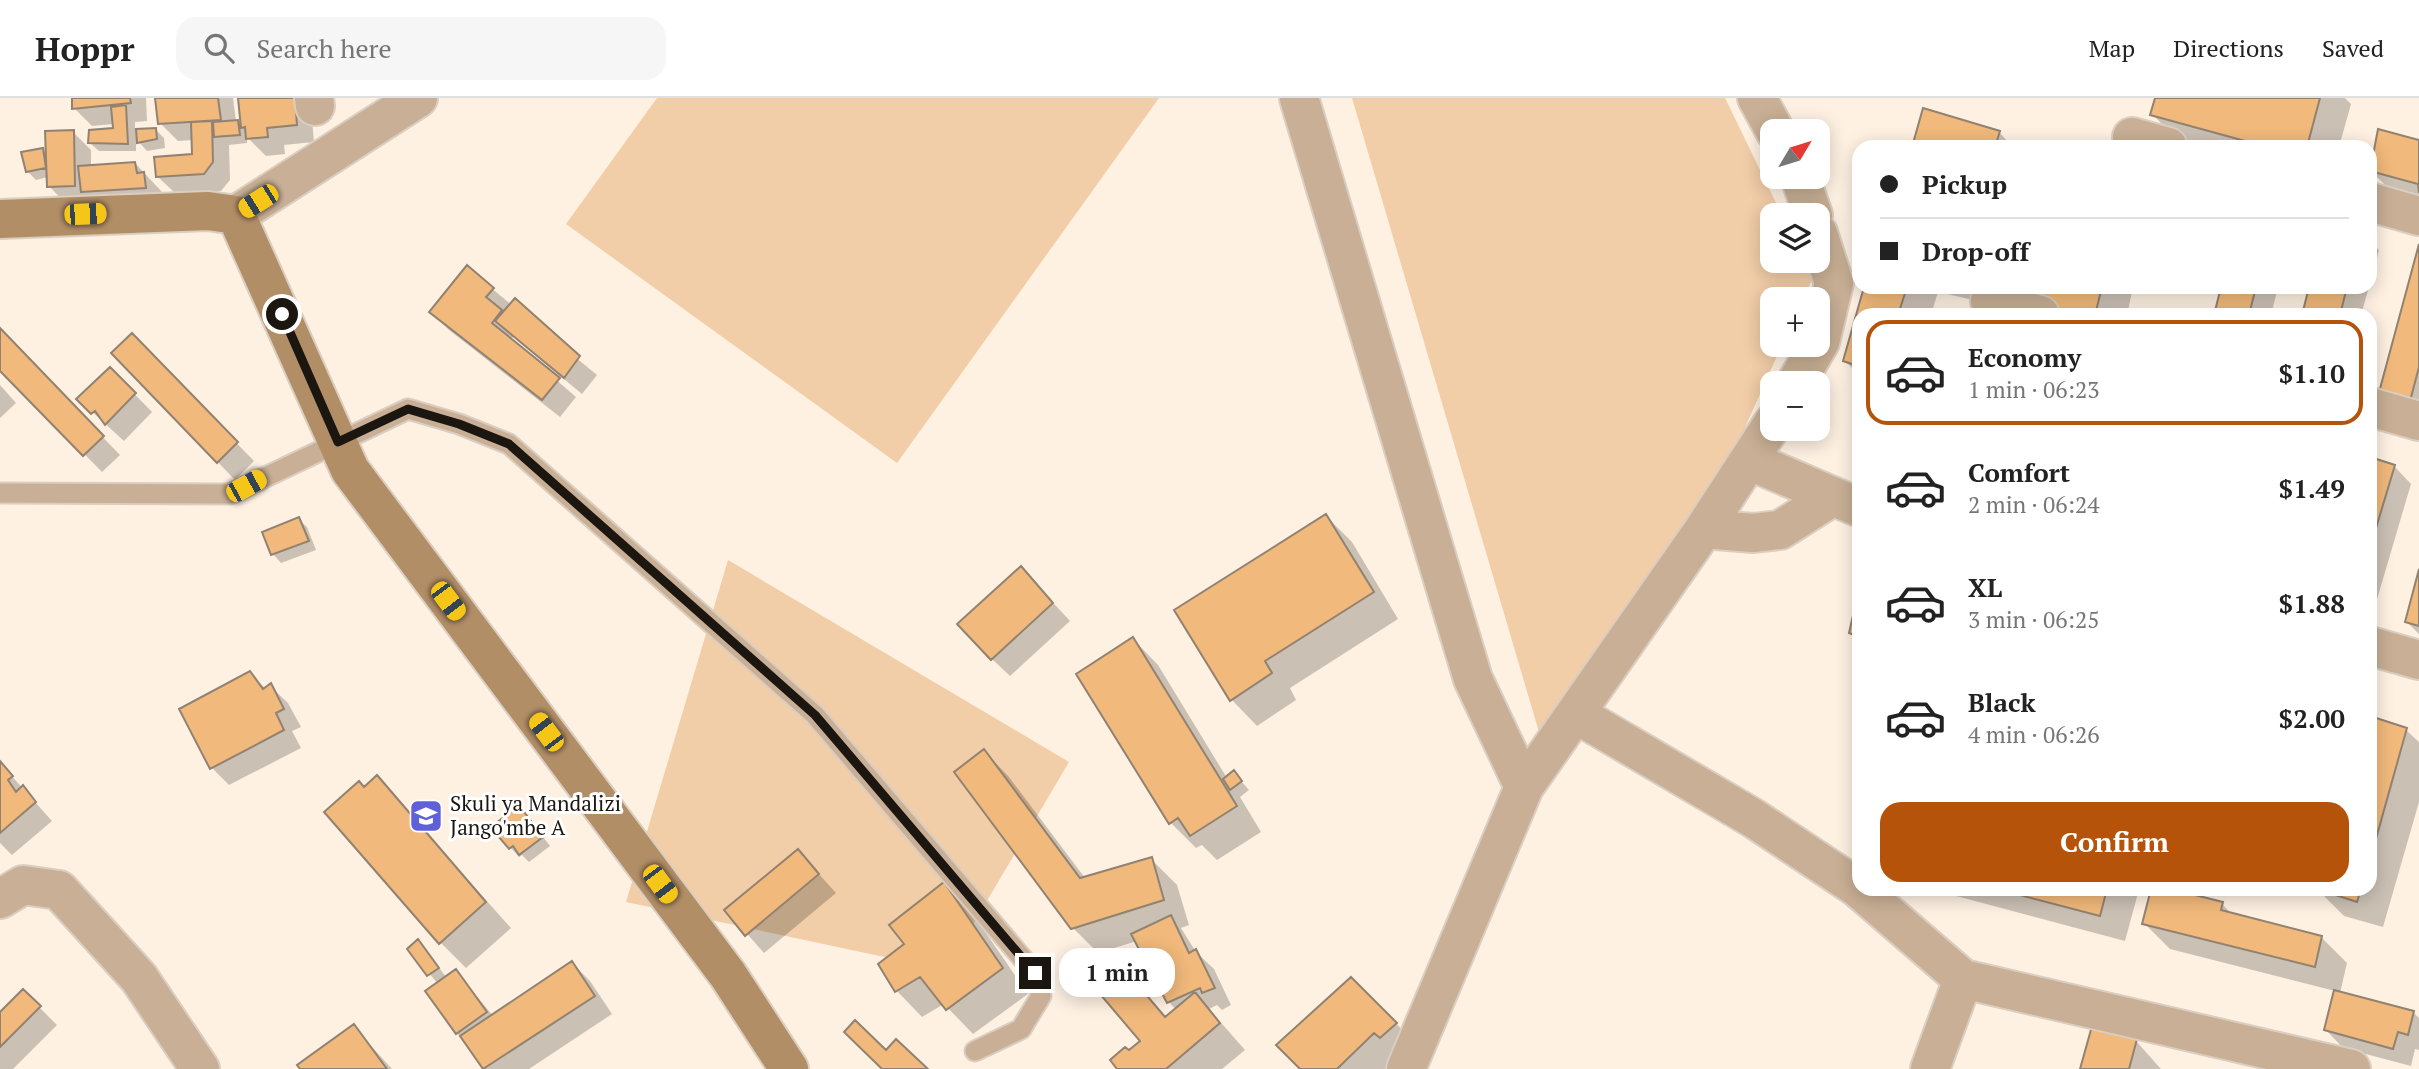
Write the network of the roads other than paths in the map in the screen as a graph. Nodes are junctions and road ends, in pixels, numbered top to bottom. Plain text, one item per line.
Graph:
1 (418, 98) edge
2 (1298, 98) edge
3 (1757, 98) edge
4 (1768, 119) edge
5 (2132, 137) dead end
6 (2143, 140) edge
7 (2377, 204) edge
8 (236, 215) junction
9 (2419, 216) edge
10 (0, 219) edge
11 (1830, 270) edge
12 (1990, 301) edge
13 (2015, 308) edge
14 (1803, 371) edge
15 (2377, 409) edge
16 (2419, 421) edge
17 (1762, 441) edge
18 (338, 442) junction
19 (1750, 461) junction
20 (0, 493) edge
21 (1845, 502) edge
22 (1704, 528) junction
23 (2377, 648) edge
24 (2419, 660) edge
25 (1576, 714) junction
26 (1524, 787) junction
27 (1852, 884) edge
28 (1867, 896) edge
29 (0, 899) edge
30 (1963, 979) junction
31 (975, 1051) dead end
32 (200, 1069) edge
33 (789, 1069) edge
34 (1406, 1069) edge
35 (1930, 1069) edge
36 (2351, 1069) edge

1 - 8 street
2 - 26 street
3 - 4 street
5 - 6 street
7 - 9 street
8 - 10 main road
8 - 18 main road
11 - 14 street
12 - 13 street
15 - 16 street
17 - 19 street
18 - 20 lane
18 - 31 lane
18 - 33 main road
19 - 21 street
19 - 22 street
21 - 22 street
22 - 25 street
23 - 24 street
25 - 26 street
25 - 27 street
26 - 34 street
28 - 30 street
29 - 32 street
30 - 35 street
30 - 36 street

